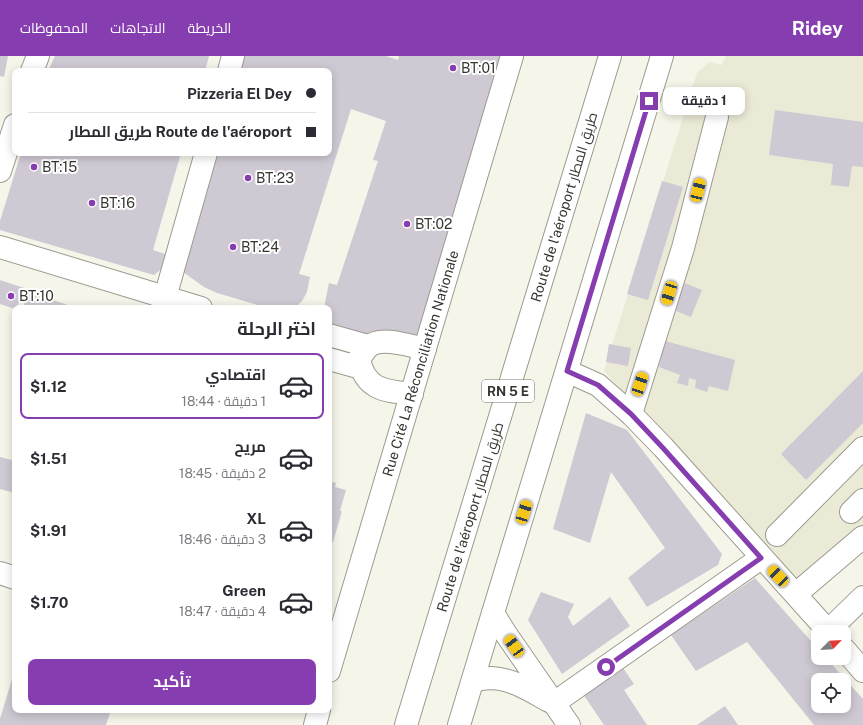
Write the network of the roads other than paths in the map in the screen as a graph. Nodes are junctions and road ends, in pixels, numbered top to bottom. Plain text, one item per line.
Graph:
1 (38, 56) edge
2 (233, 56) edge
3 (512, 56) edge
4 (610, 56) edge
5 (662, 56) edge
6 (33, 68) edge
7 (230, 68) edge
8 (716, 118) dead end
9 (12, 134) edge
10 (205, 156) edge
11 (0, 171) edge
12 (0, 247) edge
13 (164, 303) edge
14 (179, 305) edge
15 (332, 335) edge
16 (368, 346) junction
17 (425, 349) junction
18 (332, 360) edge
19 (361, 368) junction
20 (567, 371) junction
21 (412, 394) junction
22 (631, 414) junction
23 (863, 448) edge
24 (777, 535) dead end
25 (863, 537) edge
26 (761, 558) junction
27 (0, 573) edge
28 (12, 577) edge
29 (796, 594) junction
30 (863, 598) edge
31 (493, 613) junction
32 (823, 625) edge
33 (834, 625) edge
34 (851, 657) edge
35 (332, 662) edge
36 (863, 671) edge
37 (473, 680) junction
38 (318, 713) edge
39 (561, 718) edge
40 (315, 725) edge
41 (406, 725) edge
42 (459, 725) edge

1 - 6 main road
2 - 7 main road
3 - 17 main road, Rue Cité La Réconciliation Nationale
4 - 41 main road, Route de l'aéroport طريق المطار / RN 5 E
5 - 20 main road
8 - 22 main road
9 - 11 main road
10 - 13 main road
12 - 13 main road
13 - 14 main road
15 - 16 main road
16 - 17 main road
16 - 19 main road
17 - 21 main road, Rue Cité La Réconciliation Nationale
18 - 19 main road
19 - 21 main road
20 - 22 main road
20 - 31 main road
21 - 35 main road, Rue Cité La Réconciliation Nationale
22 - 26 main road
23 - 24 main road
25 - 29 main road
26 - 29 main road
26 - 39 main road
27 - 28 main road
29 - 32 main road
30 - 33 main road
31 - 37 main road
31 - 39 main road
34 - 36 main road
37 - 39 main road
37 - 42 main road
38 - 40 main road

